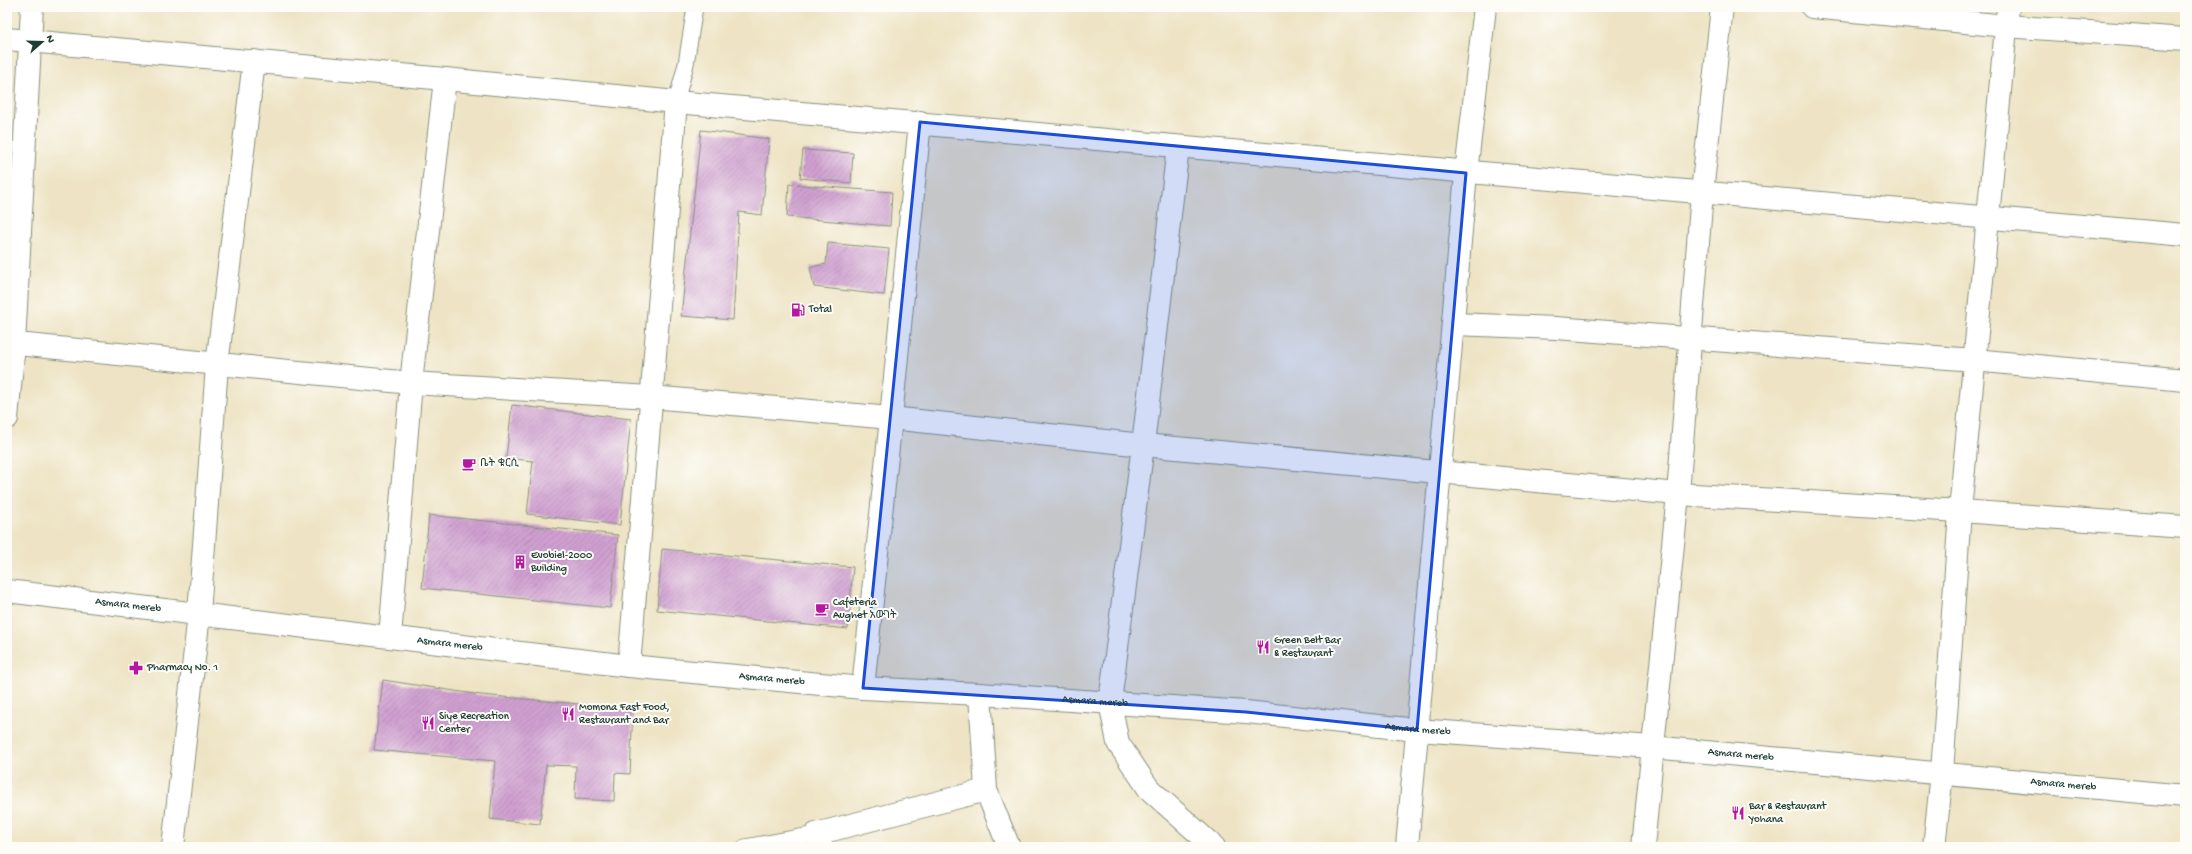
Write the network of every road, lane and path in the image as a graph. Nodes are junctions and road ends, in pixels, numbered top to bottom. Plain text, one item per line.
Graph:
1 (32, 7) edge
2 (695, 7) edge
3 (1484, 7) edge
4 (1722, 7) edge
5 (1812, 7) edge
6 (2007, 16) edge
7 (7, 39) edge
8 (2185, 39) edge
9 (31, 41) junction
10 (254, 61) junction
11 (445, 79) junction
12 (676, 102) junction
13 (920, 122) junction
14 (1178, 147) junction
15 (1466, 173) junction
16 (1702, 193) junction
17 (1987, 217) junction
18 (2185, 235) edge
19 (1453, 324) junction
20 (1690, 340) junction
21 (11, 343) edge
22 (1974, 360) junction
23 (218, 365) junction
24 (2185, 380) edge
25 (411, 383) junction
26 (651, 396) junction
27 (7, 418) edge
28 (892, 418) junction
29 (1143, 445) junction
30 (1440, 472) junction
31 (1678, 494) junction
32 (1960, 511) junction
33 (2185, 527) edge
34 (7, 591) edge
35 (199, 614) junction
36 (390, 637) junction
37 (629, 666) junction
38 (863, 688) junction
39 (980, 694) junction
40 (1110, 702) junction
41 (1417, 730) junction
42 (1652, 747) junction
43 (1942, 774) junction
44 (986, 790) junction
45 (2185, 796) edge
46 (819, 840) edge
47 (173, 847) edge
48 (745, 847) edge
49 (1009, 847) edge
50 (1214, 847) edge
51 (1407, 847) edge
52 (1643, 847) edge
53 (1934, 847) edge

1 - 9 main road
2 - 12 lane
3 - 15 main road
4 - 16 main road
5 - 6 main road
6 - 8 main road
6 - 17 main road
7 - 9 main road
9 - 10 main road
9 - 21 main road
10 - 11 main road
10 - 23 main road
11 - 12 main road
11 - 25 main road
12 - 13 main road
12 - 26 main road
13 - 14 main road
13 - 28 main road
14 - 15 main road
14 - 29 main road
15 - 16 main road
15 - 19 main road
16 - 17 main road
16 - 20 main road
17 - 18 main road
17 - 22 main road
19 - 20 main road
19 - 30 main road
20 - 22 main road
20 - 31 main road
21 - 23 main road
21 - 27 main road
22 - 24 main road
22 - 32 main road
23 - 25 main road
23 - 35 main road
25 - 26 main road
25 - 36 main road
26 - 28 main road
26 - 37 main road
28 - 29 main road
28 - 38 main road
29 - 30 main road
29 - 40 main road
30 - 31 main road
30 - 41 main road
31 - 32 main road
31 - 42 main road
32 - 33 main road
32 - 43 main road
34 - 35 main road, Asmara mereb
35 - 36 main road, Asmara mereb
35 - 47 main road
36 - 37 main road, Asmara mereb
37 - 38 main road, Asmara mereb
38 - 39 main road, Asmara mereb
39 - 40 main road, Asmara mereb
39 - 44 main road
40 - 41 main road, Asmara mereb
40 - 50 main road
41 - 42 main road, Asmara mereb
41 - 51 main road
42 - 43 main road, Asmara mereb
42 - 52 main road
43 - 45 main road, Asmara mereb
43 - 53 main road
44 - 46 main road
44 - 49 main road
46 - 48 lane

